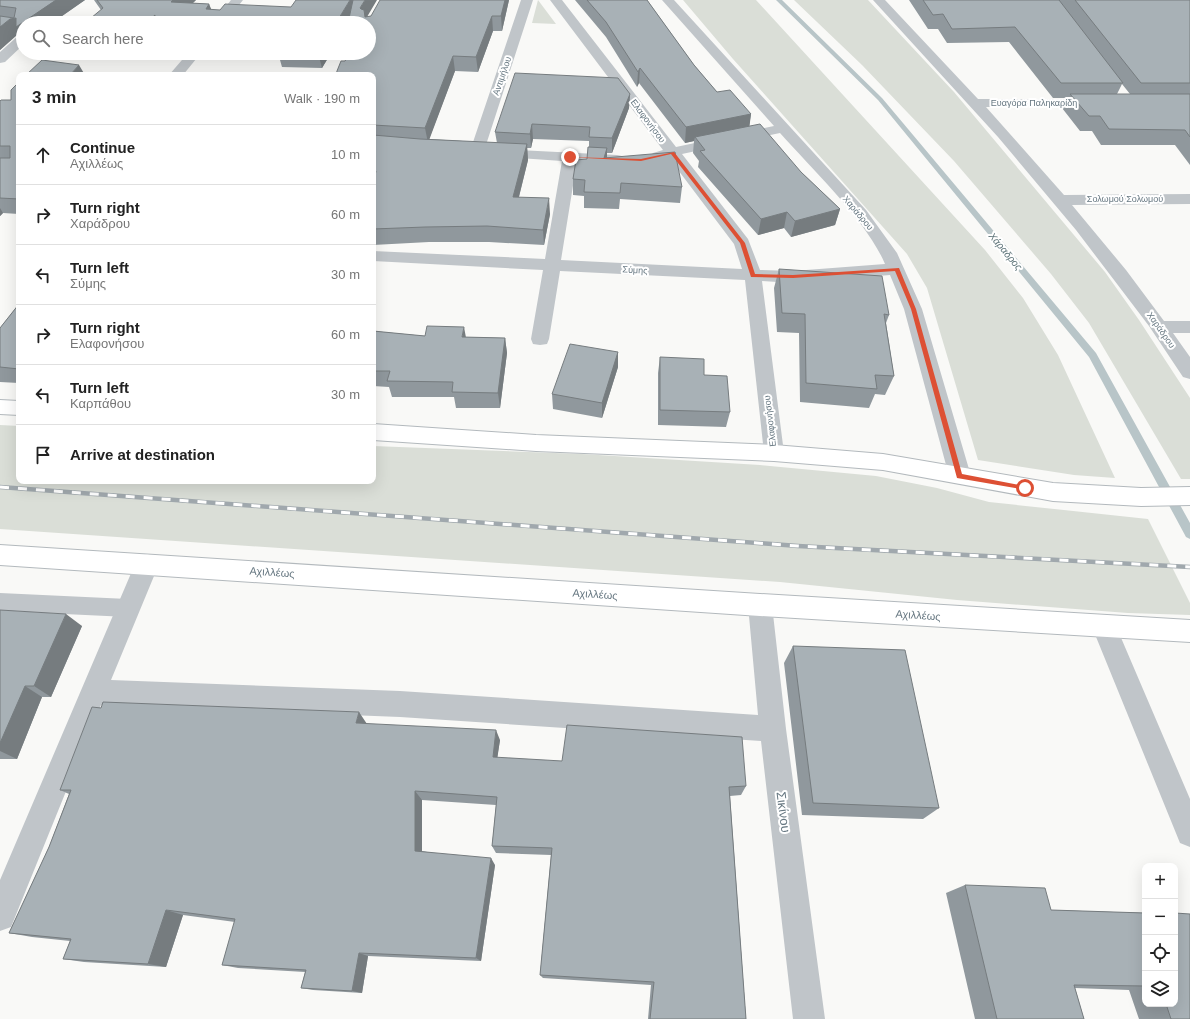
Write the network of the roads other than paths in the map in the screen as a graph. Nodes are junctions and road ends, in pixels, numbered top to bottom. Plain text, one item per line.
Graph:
1 (237, 0) edge
2 (527, 0) edge
3 (556, 0) edge
4 (668, 0) edge
5 (879, 0) edge
6 (224, 16) edge
7 (16, 44) edge
8 (0, 59) edge
9 (189, 60) edge
10 (179, 72) edge
11 (1112, 102) edge
12 (975, 103) junction
13 (784, 128) junction
14 (462, 151) edge
15 (477, 151) junction
16 (672, 153) junction
17 (570, 157) junction
18 (1190, 199) edge
19 (1060, 200) junction
20 (376, 256) edge
21 (553, 265) junction
22 (897, 269) junction
23 (753, 276) junction
24 (1160, 327) junction
25 (1190, 327) edge
26 (540, 339) dead end
27 (1190, 372) edge
28 (0, 407) edge
29 (16, 408) edge
30 (376, 432) edge
31 (774, 453) junction
32 (960, 476) junction
33 (1190, 496) edge
34 (0, 555) edge
35 (147, 564) junction
36 (0, 602) edge
37 (760, 605) junction
38 (128, 608) junction
39 (1104, 627) junction
40 (1190, 631) edge
41 (92, 692) junction
42 (773, 729) junction
43 (1190, 833) edge
44 (0, 916) edge
45 (809, 1019) edge

1 - 6 street
2 - 15 street, Αντιμήλου
3 - 16 street, Ελαφονήσου
4 - 13 street, Χαράδρου
5 - 12 street, Χαράδρου
7 - 8 street
9 - 10 street
11 - 12 street, Ευαγόρα Παληκαρίδη
12 - 19 street, Χαράδρου
13 - 16 street
13 - 22 street, Χαράδρου
14 - 15 street
15 - 17 street
16 - 17 street
16 - 23 street, Ελαφονήσου
17 - 21 street
18 - 19 street, Σολωμού Σολωμού
19 - 24 street, Χαράδρου
20 - 21 street, Σύμης
21 - 23 street, Σύμης
21 - 26 street
22 - 23 street, Σύμης
22 - 32 street, Χαράδρου
23 - 31 street, Ελαφονήσου
24 - 25 street
24 - 27 street, Χαράδρου
28 - 29 street
30 - 31 street
31 - 32 street
32 - 33 street
34 - 35 street, Αχιλλέως
35 - 37 street, Αχιλλέως
35 - 38 street
36 - 38 lane
37 - 39 street, Αχιλλέως
37 - 42 street, Σικίνου
38 - 41 street
39 - 40 street, Αχιλλέως
39 - 43 street
41 - 42 street
41 - 44 street
42 - 45 street, Σικίνου

